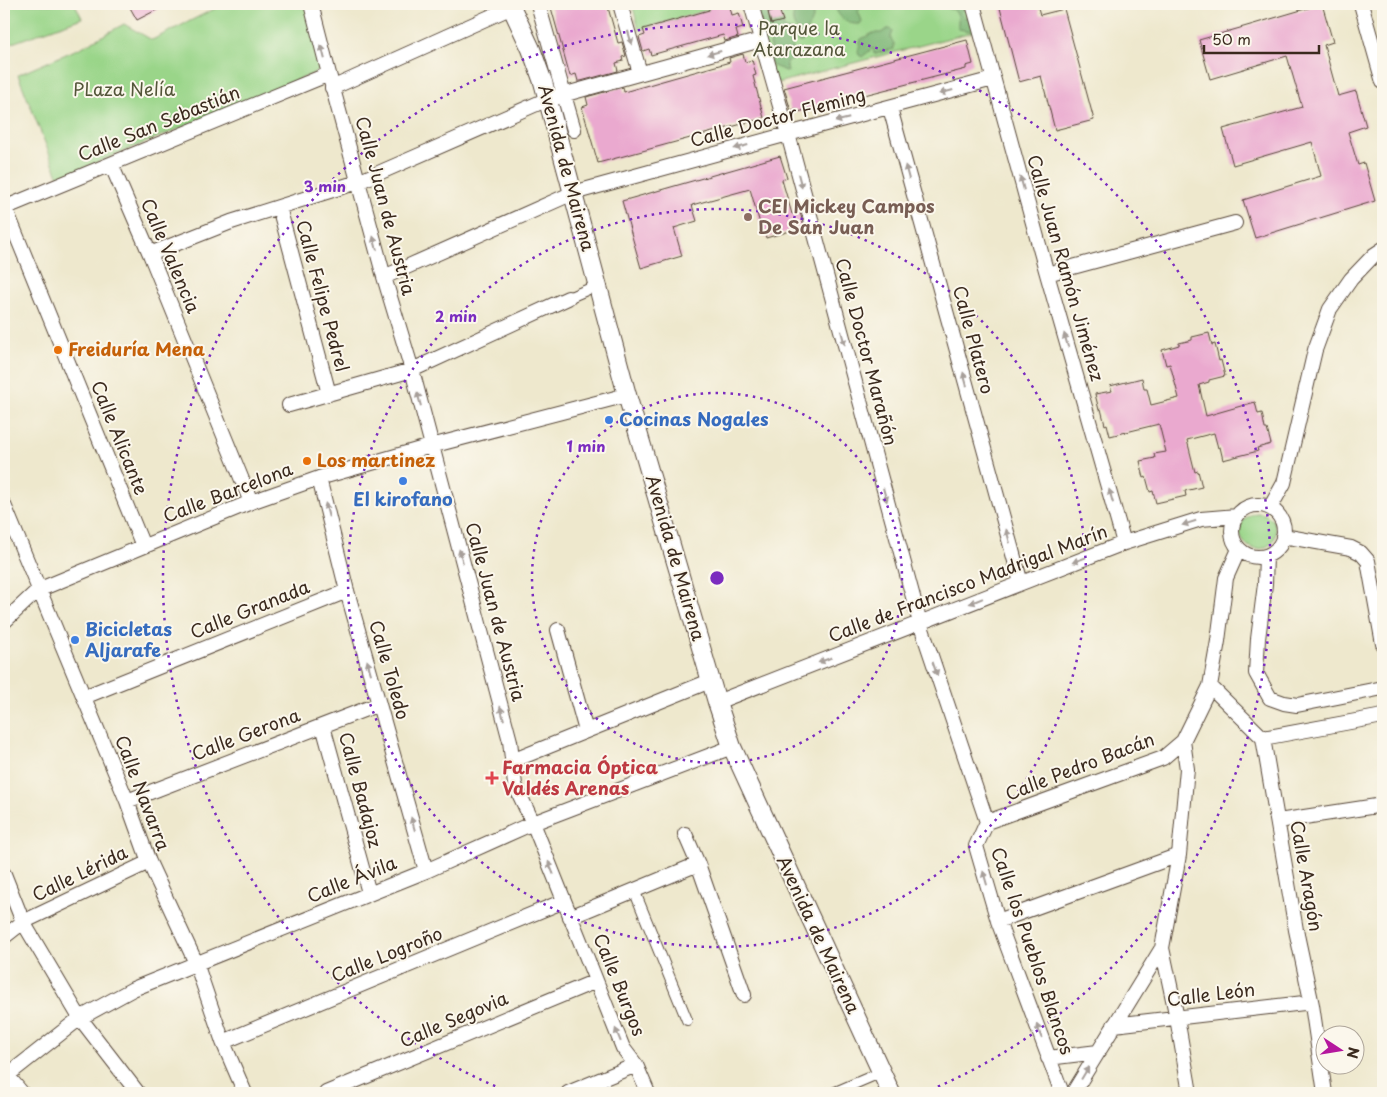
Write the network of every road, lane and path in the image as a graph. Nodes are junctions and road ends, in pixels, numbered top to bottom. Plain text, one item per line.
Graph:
1 (311, 4) edge
2 (538, 4) edge
3 (620, 4) edge
4 (751, 4) edge
5 (973, 4) edge
6 (1361, 4) edge
7 (511, 5) edge
8 (761, 40) junction
9 (640, 73) junction
10 (329, 74) junction
11 (993, 79) junction
12 (1383, 82) edge
13 (332, 88) junction
14 (556, 96) junction
15 (890, 108) junction
16 (574, 130) dead end
17 (788, 134) junction
18 (110, 164) junction
19 (358, 182) junction
20 (573, 193) junction
21 (4, 207) edge
22 (279, 207) junction
23 (1235, 223) dead end
24 (1383, 249) edge
25 (150, 254) junction
26 (1047, 274) junction
27 (384, 277) junction
28 (598, 285) junction
29 (568, 298) joint
30 (412, 370) junction
31 (329, 394) junction
32 (628, 394) junction
33 (289, 405) dead end
34 (431, 446) junction
35 (319, 478) junction
36 (251, 502) junction
37 (4, 505) edge
38 (1270, 508) junction
39 (1237, 516) junction
40 (1283, 536) junction
41 (1124, 543) junction
42 (144, 546) junction
43 (1239, 549) junction
44 (1266, 556) junction
45 (1021, 583) junction
46 (38, 590) junction
47 (347, 591) junction
48 (4, 622) edge
49 (920, 623) junction
50 (558, 630) dead end
51 (1383, 644) edge
52 (710, 681) junction
53 (1210, 686) junction
54 (1383, 688) edge
55 (84, 697) junction
56 (717, 702) junction
57 (379, 704) junction
58 (1383, 716) edge
59 (323, 726) junction
60 (586, 731) junction
61 (1264, 738) junction
62 (1183, 741) junction
63 (732, 747) junction
64 (512, 760) junction
65 (127, 801) junction
66 (1382, 809) edge
67 (1278, 821) junction
68 (987, 822) junction
69 (533, 823) junction
70 (685, 834) dead end
71 (1179, 855) junction
72 (149, 862) junction
73 (698, 864) junction
74 (426, 871) junction
75 (4, 874) edge
76 (634, 890) junction
77 (369, 893) junction
78 (564, 902) junction
79 (570, 917) junction
80 (998, 921) junction
81 (23, 922) junction
82 (4, 937) edge
83 (1162, 948) junction
84 (196, 964) junction
85 (596, 981) junction
86 (744, 995) dead end
87 (1312, 1005) junction
88 (80, 1018) junction
89 (1178, 1018) junction
90 (687, 1020) dead end
91 (1114, 1025) junction
92 (223, 1042) junction
93 (1098, 1052) junction
94 (1048, 1058) junction
95 (636, 1065) junction
96 (882, 1072) junction
97 (5, 1076) edge
98 (22, 1093) edge
99 (138, 1093) edge
100 (246, 1093) edge
101 (326, 1093) edge
102 (568, 1093) edge
103 (648, 1093) edge
104 (833, 1093) edge
105 (890, 1093) edge
106 (1062, 1093) edge
107 (1073, 1093) edge
108 (1190, 1093) edge
109 (1324, 1093) edge

10 -> 1 street, Calle Juan de Austria
2 - 14 street
3 -> 9 street
4 - 8 street, Calle Doctor Marañón
5 - 11 street, Calle Juan Ramón Jiménez
6 - 12 street
7 - 13 street
7 - 14 street, Avenida de Mairena
8 -> 9 street
8 - 17 street, Calle Doctor Marañón
9 - 14 street
10 - 13 street, Calle Juan de Austria
10 - 18 street, Calle San Sebastián
11 -> 15 street, Calle Doctor Fleming
26 -> 11 street, Calle Juan Ramón Jiménez
13 - 19 street, Calle Juan de Austria
14 - 16 street
14 - 19 street
14 - 20 street, Avenida de Mairena
15 -> 17 street, Calle Doctor Fleming
45 -> 15 street, Calle Platero
17 -> 20 street, Calle Doctor Fleming
17 -> 49 street, Calle Doctor Marañón
18 - 21 street, Calle San Sebastián
18 - 25 street, Calle Valencia
19 - 22 street
27 -> 19 street, Calle Juan de Austria
20 - 27 street, Calle Doctor Fleming
20 - 28 street, Avenida de Mairena
21 - 42 street, Calle Alicante
22 - 25 street
22 - 31 street, Calle Felipe Pedrel
23 - 26 street
24 - 38 street
25 - 36 street, Calle Valencia
41 -> 26 street, Calle Juan Ramón Jiménez
27 - 30 street, Calle Juan de Austria
28 - 29 street
28 - 32 street, Avenida de Mairena
29 - 30 street
30 - 31 street
34 -> 30 street, Calle Juan de Austria
31 - 33 street
32 - 34 street, Calle Barcelona
32 - 52 street, Avenida de Mairena
34 - 35 street, Calle Barcelona
64 -> 34 street, Calle Juan de Austria
35 - 36 street, Calle Barcelona
47 -> 35 street, Calle Toledo
36 - 42 street, Calle Barcelona
37 - 46 street, Calle Navarra
38 - 39 street
38 - 40 street
39 -> 41 street, Calle de Francisco Madrigal Marín
39 - 43 street
40 - 44 street
40 - 51 street
41 -> 45 street, Calle de Francisco Madrigal Marín
42 - 46 street, Calle Barcelona
43 - 44 street
43 - 53 street, Calle Pedro Bacán
44 - 54 street
45 -> 49 street, Calle de Francisco Madrigal Marín
46 - 48 street, Calle Barcelona
46 - 55 street, Calle Navarra
47 - 55 street, Calle Granada
57 -> 47 street, Calle Toledo
49 -> 56 street, Calle de Francisco Madrigal Marín
49 -> 68 street
50 - 60 street
52 - 56 street, Avenida de Mairena
52 - 60 street
53 - 61 street
53 - 62 street, Calle Pedro Bacán
55 - 65 street, Calle Navarra
56 - 63 street, Avenida de Mairena
57 - 59 street, Calle Gerona
74 -> 57 street, Calle Toledo
58 - 61 street
59 - 65 street, Calle Gerona
59 - 77 street, Calle Badajoz
60 - 64 street
61 - 67 street, Calle Aragón
62 - 68 street, Calle Pedro Bacán
62 - 71 street
63 - 69 street, Calle Ávila
63 - 96 street, Avenida de Mairena
64 - 69 street, Calle Juan de Austria
65 - 72 street, Calle Navarra
66 - 67 street
67 - 87 street, Calle Aragón
80 -> 68 street, Calle los Pueblos Blancos
69 - 74 street, Calle Ávila
78 -> 69 street, Calle Burgos
70 - 73 street
71 - 80 street
71 - 83 street
72 - 81 street, Calle Lérida
72 - 84 street, Calle Navarra
73 - 76 street
73 - 86 street
74 - 77 street, Calle Ávila
75 - 81 street
76 - 79 street
76 - 90 street
77 - 84 street, Calle Ávila
78 - 79 street, Calle Burgos
78 - 92 street, Calle Logroño
79 - 85 street, Calle Burgos
94 -> 80 street, Calle los Pueblos Blancos
81 - 82 street, Calle Lérida
81 - 88 street
83 - 89 street
83 - 91 street
84 - 88 street, Calle Ávila
84 - 92 street, Calle Navarra
95 -> 85 street, Calle Burgos
85 - 101 street, Calle Segovia
87 - 89 street, Calle León
87 - 109 street, Calle Aragón
88 - 97 street, Calle Ávila
88 - 99 street
89 - 91 street, Calle León
89 - 108 street
91 - 93 street
92 - 100 street, Calle Navarra
93 - 94 street
107 -> 93 street
94 - 106 street, Calle los Pueblos Blancos
95 - 102 street
95 - 103 street, Calle Burgos
96 - 104 street
96 - 105 street, Avenida de Mairena
97 - 98 street

